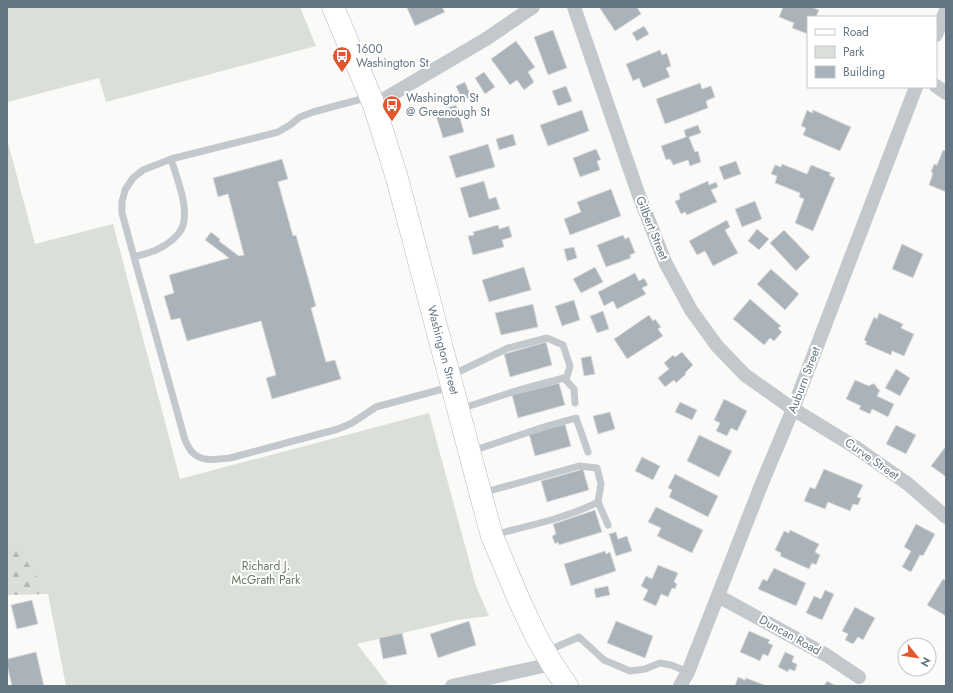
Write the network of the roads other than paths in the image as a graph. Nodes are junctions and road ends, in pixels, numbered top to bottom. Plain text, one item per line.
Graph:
1 (333, 7) edge
2 (533, 7) edge
3 (574, 7) edge
4 (946, 10) edge
5 (937, 33) edge
6 (937, 87) edge
7 (916, 88) edge
8 (946, 93) edge
9 (372, 101) junction
10 (171, 159) junction
11 (134, 257) junction
12 (566, 380) junction
13 (451, 381) junction
14 (575, 403) dead end
15 (793, 409) junction
16 (458, 410) junction
17 (470, 452) junction
18 (588, 452) dead end
19 (480, 493) junction
20 (598, 502) junction
21 (946, 517) edge
22 (608, 525) dead end
23 (492, 536) junction
24 (718, 596) junction
25 (548, 658) junction
26 (688, 672) junction
27 (860, 678) dead end
28 (452, 686) edge
29 (567, 686) edge
30 (680, 686) edge
31 (686, 686) edge

1 - 9 main road, Washington Street
2 - 9 street
3 - 15 street, Gilbert Street
4 - 5 street
6 - 8 street
7 - 15 street, Auburn Street
9 - 10 lane
9 - 13 main road, Washington Street
10 - 11 lane
10 - 11 lane
11 - 13 lane
12 - 13 lane
12 - 14 lane
12 - 16 lane
13 - 16 main road, Washington Street
15 - 21 street, Curve Street
15 - 24 street, Auburn Street
16 - 17 main road, Washington Street
17 - 18 lane
17 - 19 main road, Washington Street
19 - 20 lane
19 - 23 main road, Washington Street
20 - 22 lane
20 - 23 lane
23 - 25 main road, Washington Street
24 - 26 street, Auburn Street
24 - 27 street, Duncan Road
25 - 26 lane
25 - 28 street
25 - 29 main road, Washington Street
26 - 30 street, Auburn Street
26 - 31 street, Auburn Street

